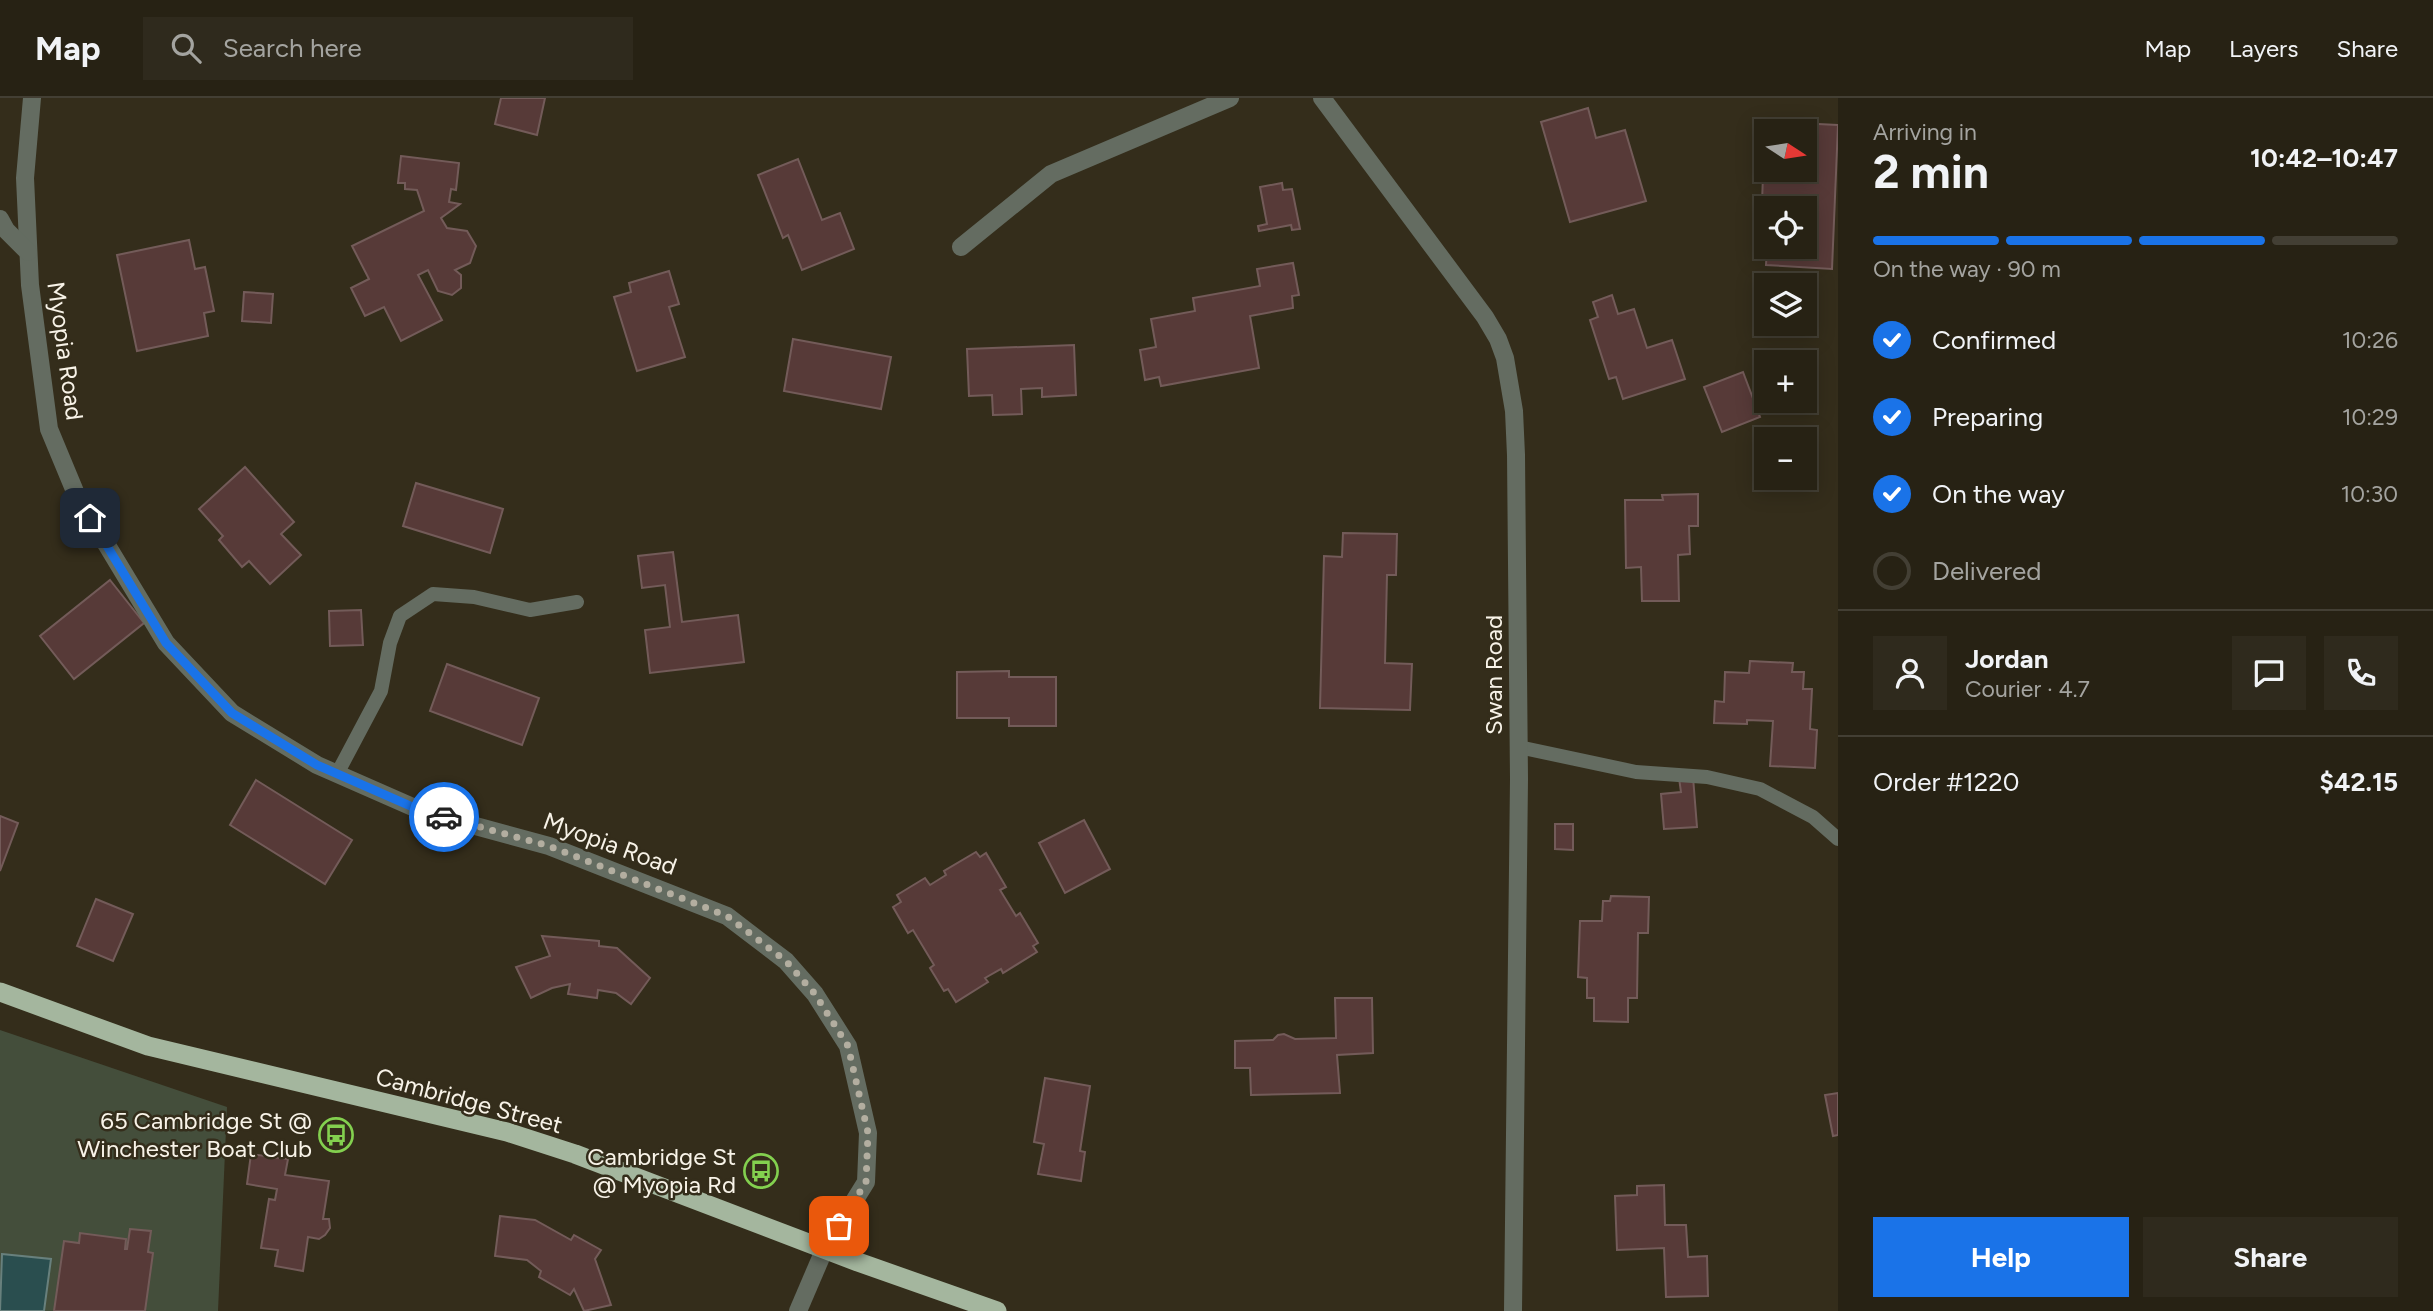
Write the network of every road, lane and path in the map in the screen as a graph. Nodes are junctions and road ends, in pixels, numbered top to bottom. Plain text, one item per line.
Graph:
1 (32, 98) edge
2 (1230, 98) edge
3 (1322, 98) edge
4 (0, 219) edge
5 (961, 247) dead end
6 (28, 252) junction
7 (577, 602) dead end
8 (1519, 747) junction
9 (337, 774) junction
10 (1838, 839) edge
11 (0, 992) edge
12 (825, 1248) junction
13 (799, 1311) edge
14 (998, 1311) edge
15 (1513, 1311) edge

1 - 6 street, Myopia Road
2 - 5 street
3 - 8 street, Swan Road
4 - 6 street
6 - 9 street, Myopia Road
7 - 9 lane
8 - 10 lane
8 - 15 street, Swan Road
9 - 12 street, Myopia Road
11 - 12 highway, Cambridge Street
12 - 13 street, Myopia Road
12 - 14 highway, Cambridge Street

